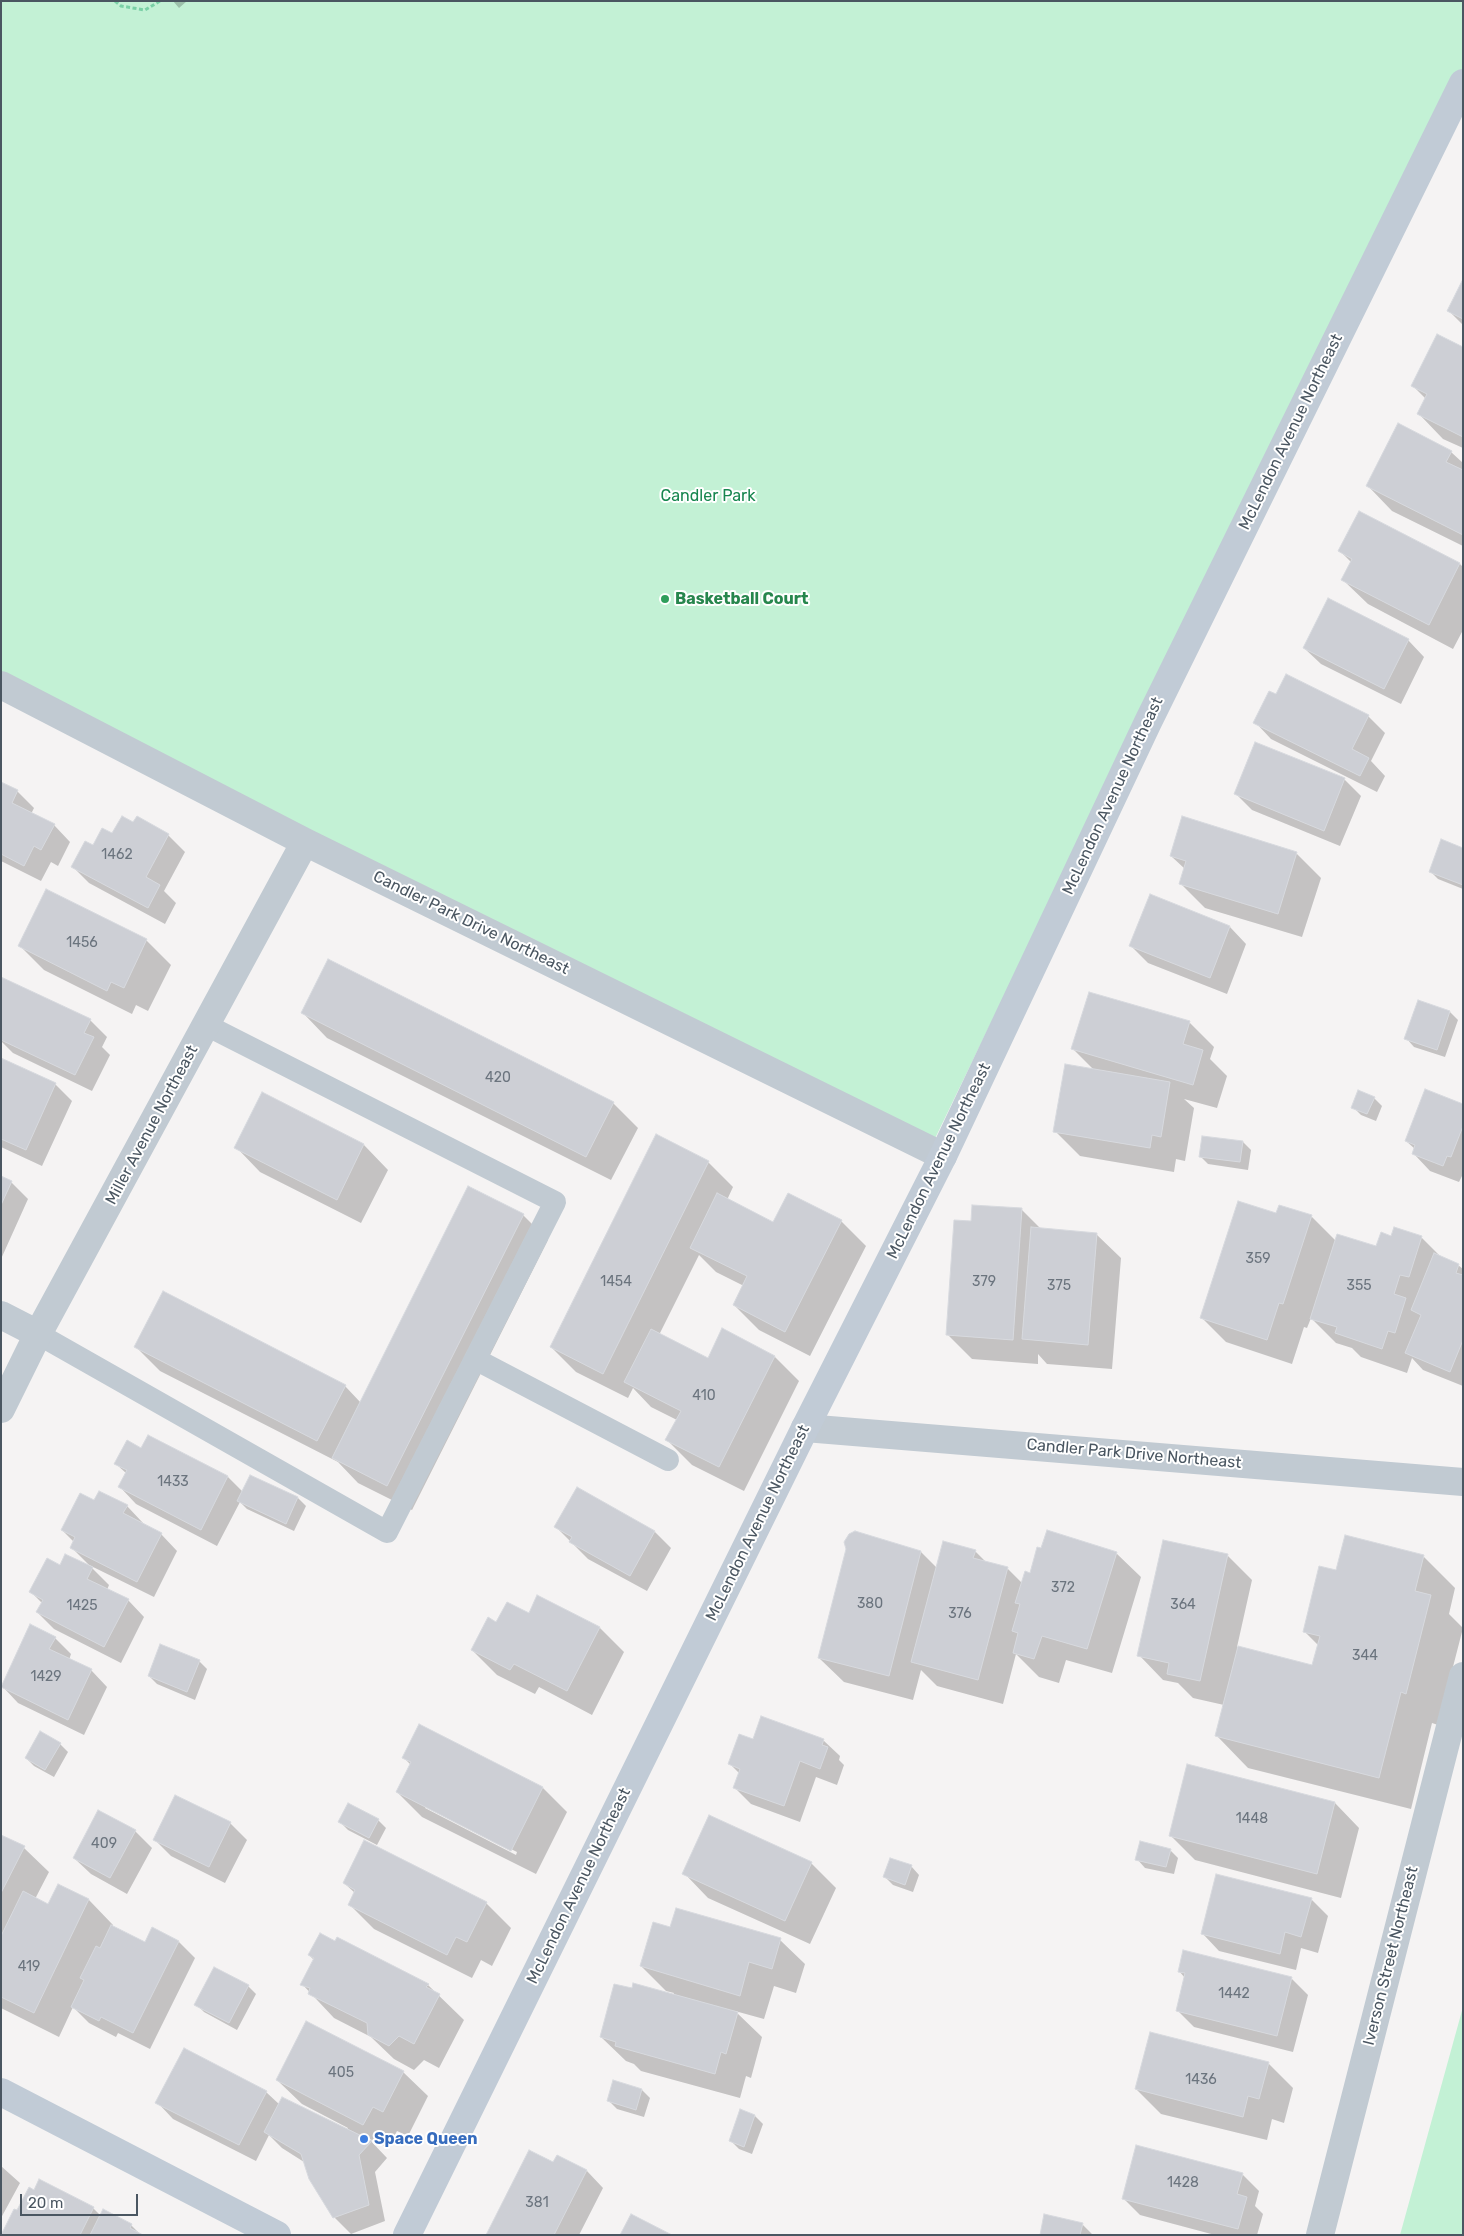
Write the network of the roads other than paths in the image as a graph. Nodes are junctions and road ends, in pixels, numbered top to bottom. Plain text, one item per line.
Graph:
1 (1463, 83) edge
2 (1, 685) edge
3 (305, 842) junction
4 (206, 1025) junction
5 (943, 1156) junction
6 (1, 1315) edge
7 (38, 1334) junction
8 (476, 1359) junction
9 (1, 1409) edge
10 (805, 1428) junction
11 (668, 1460) dead end
12 (1463, 1482) edge
13 (1463, 1676) edge
14 (1, 2092) edge
15 (277, 2235) edge
16 (407, 2235) edge
17 (1320, 2235) edge

1 - 5 street, McLendon Avenue Northeast
2 - 3 street, Candler Park Drive Northeast
3 - 4 street, Miller Avenue Northeast
3 - 5 street, Candler Park Drive Northeast
4 - 7 street, Miller Avenue Northeast
4 - 8 lane
5 - 10 street, McLendon Avenue Northeast
6 - 7 street
7 - 8 lane
7 - 9 street, Miller Avenue Northeast
8 - 11 lane
10 - 12 street, Candler Park Drive Northeast
10 - 16 street, McLendon Avenue Northeast
13 - 17 street, Iverson Street Northeast
14 - 15 street

